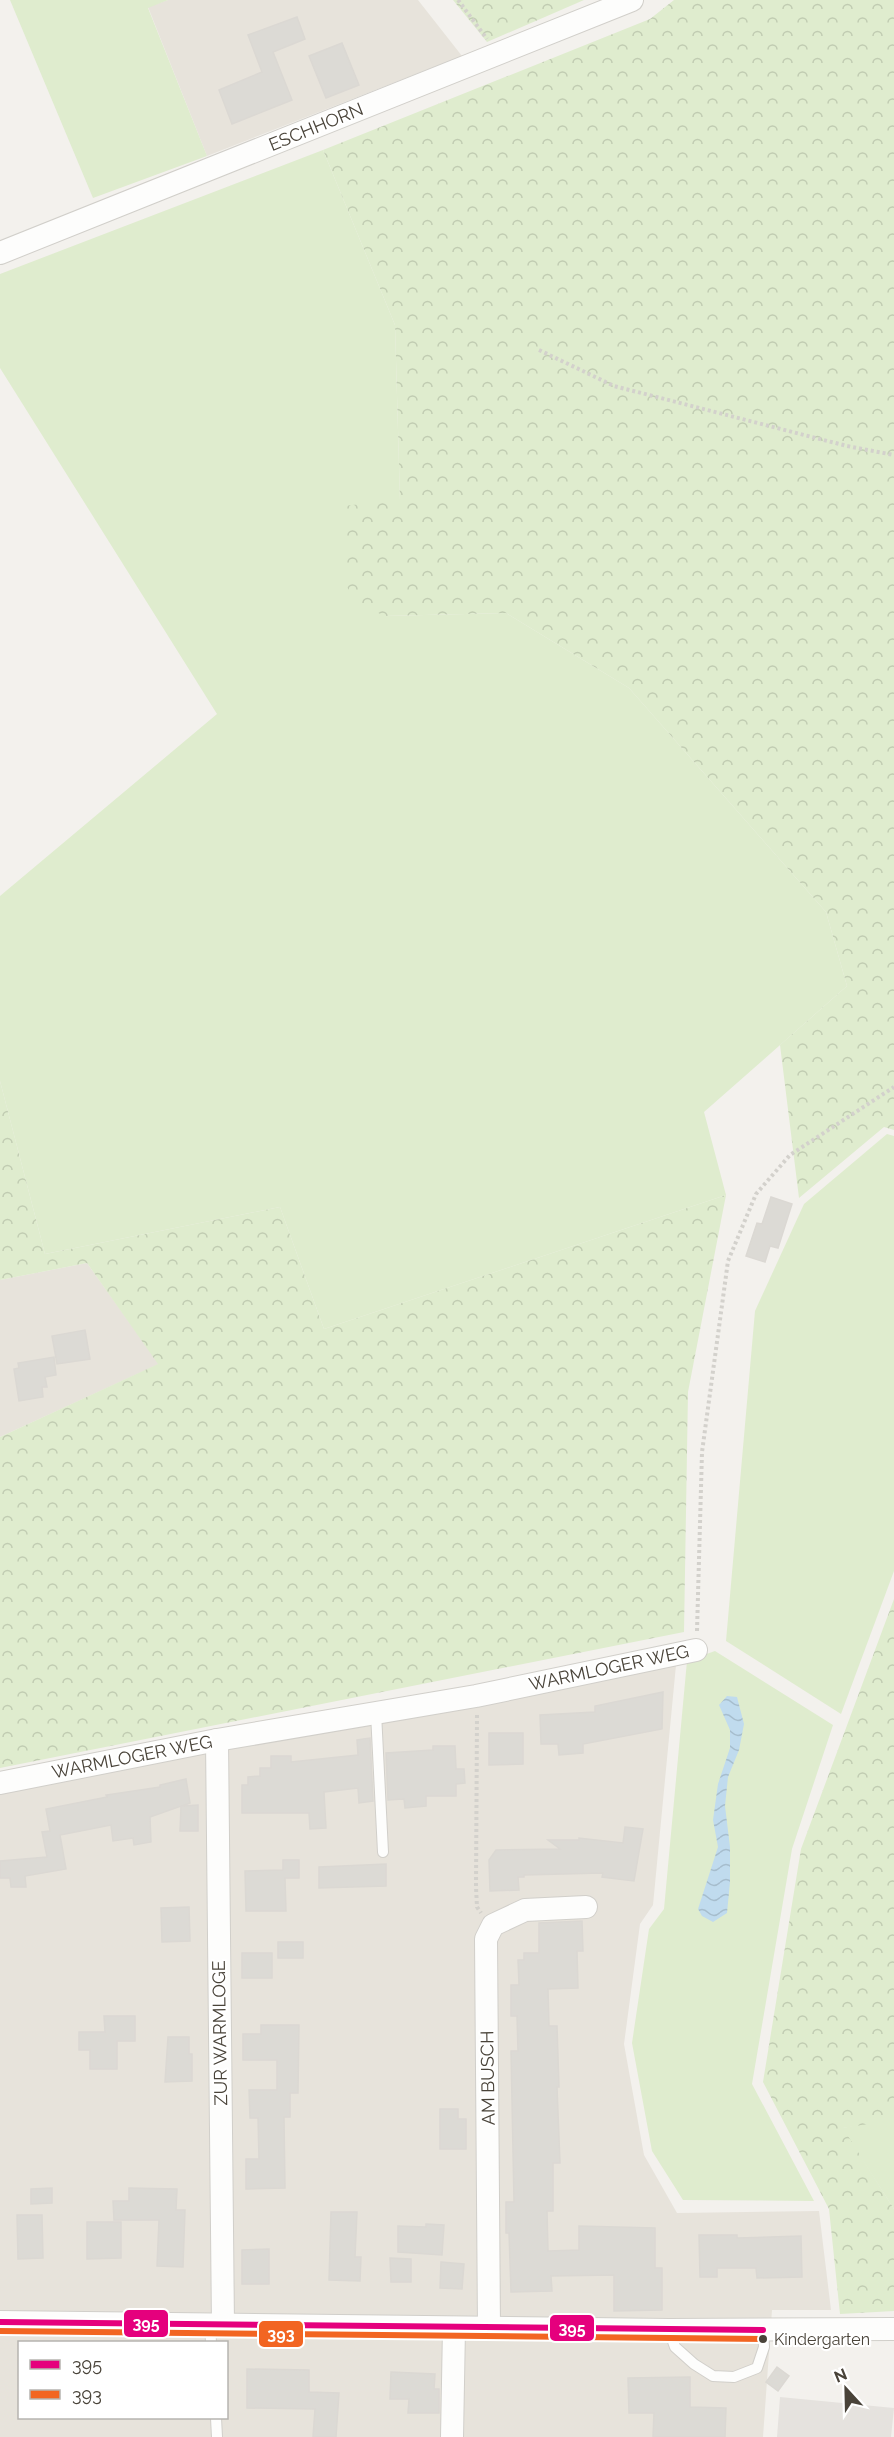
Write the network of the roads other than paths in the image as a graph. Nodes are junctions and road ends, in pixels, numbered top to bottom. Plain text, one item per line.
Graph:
1 (632, 0) edge
2 (0, 254) edge
3 (696, 1650) road end
4 (376, 1713) junction
5 (217, 1740) junction
6 (0, 1783) edge
7 (383, 1852) dead end
8 (585, 1907) dead end
9 (0, 2322) edge
10 (453, 2328) junction
11 (489, 2329) junction
12 (894, 2329) edge
13 (669, 2330) junction
14 (763, 2330) junction
15 (215, 2331) edge
16 (216, 2419) edge
17 (217, 2437) edge
18 (452, 2437) edge

1 - 2 street, ESCHHORN
3 - 4 street, WARMLOGER WEG
4 - 5 street, WARMLOGER WEG
4 - 7 lane
5 - 6 street, WARMLOGER WEG
5 - 15 street, ZUR WARMLOGE
8 - 11 street, AM BUSCH
9 - 15 street
10 - 11 street
10 - 15 street
10 - 18 street
11 - 13 street
12 - 14 street
13 - 14 street
13 - 14 lane
16 - 17 lane

